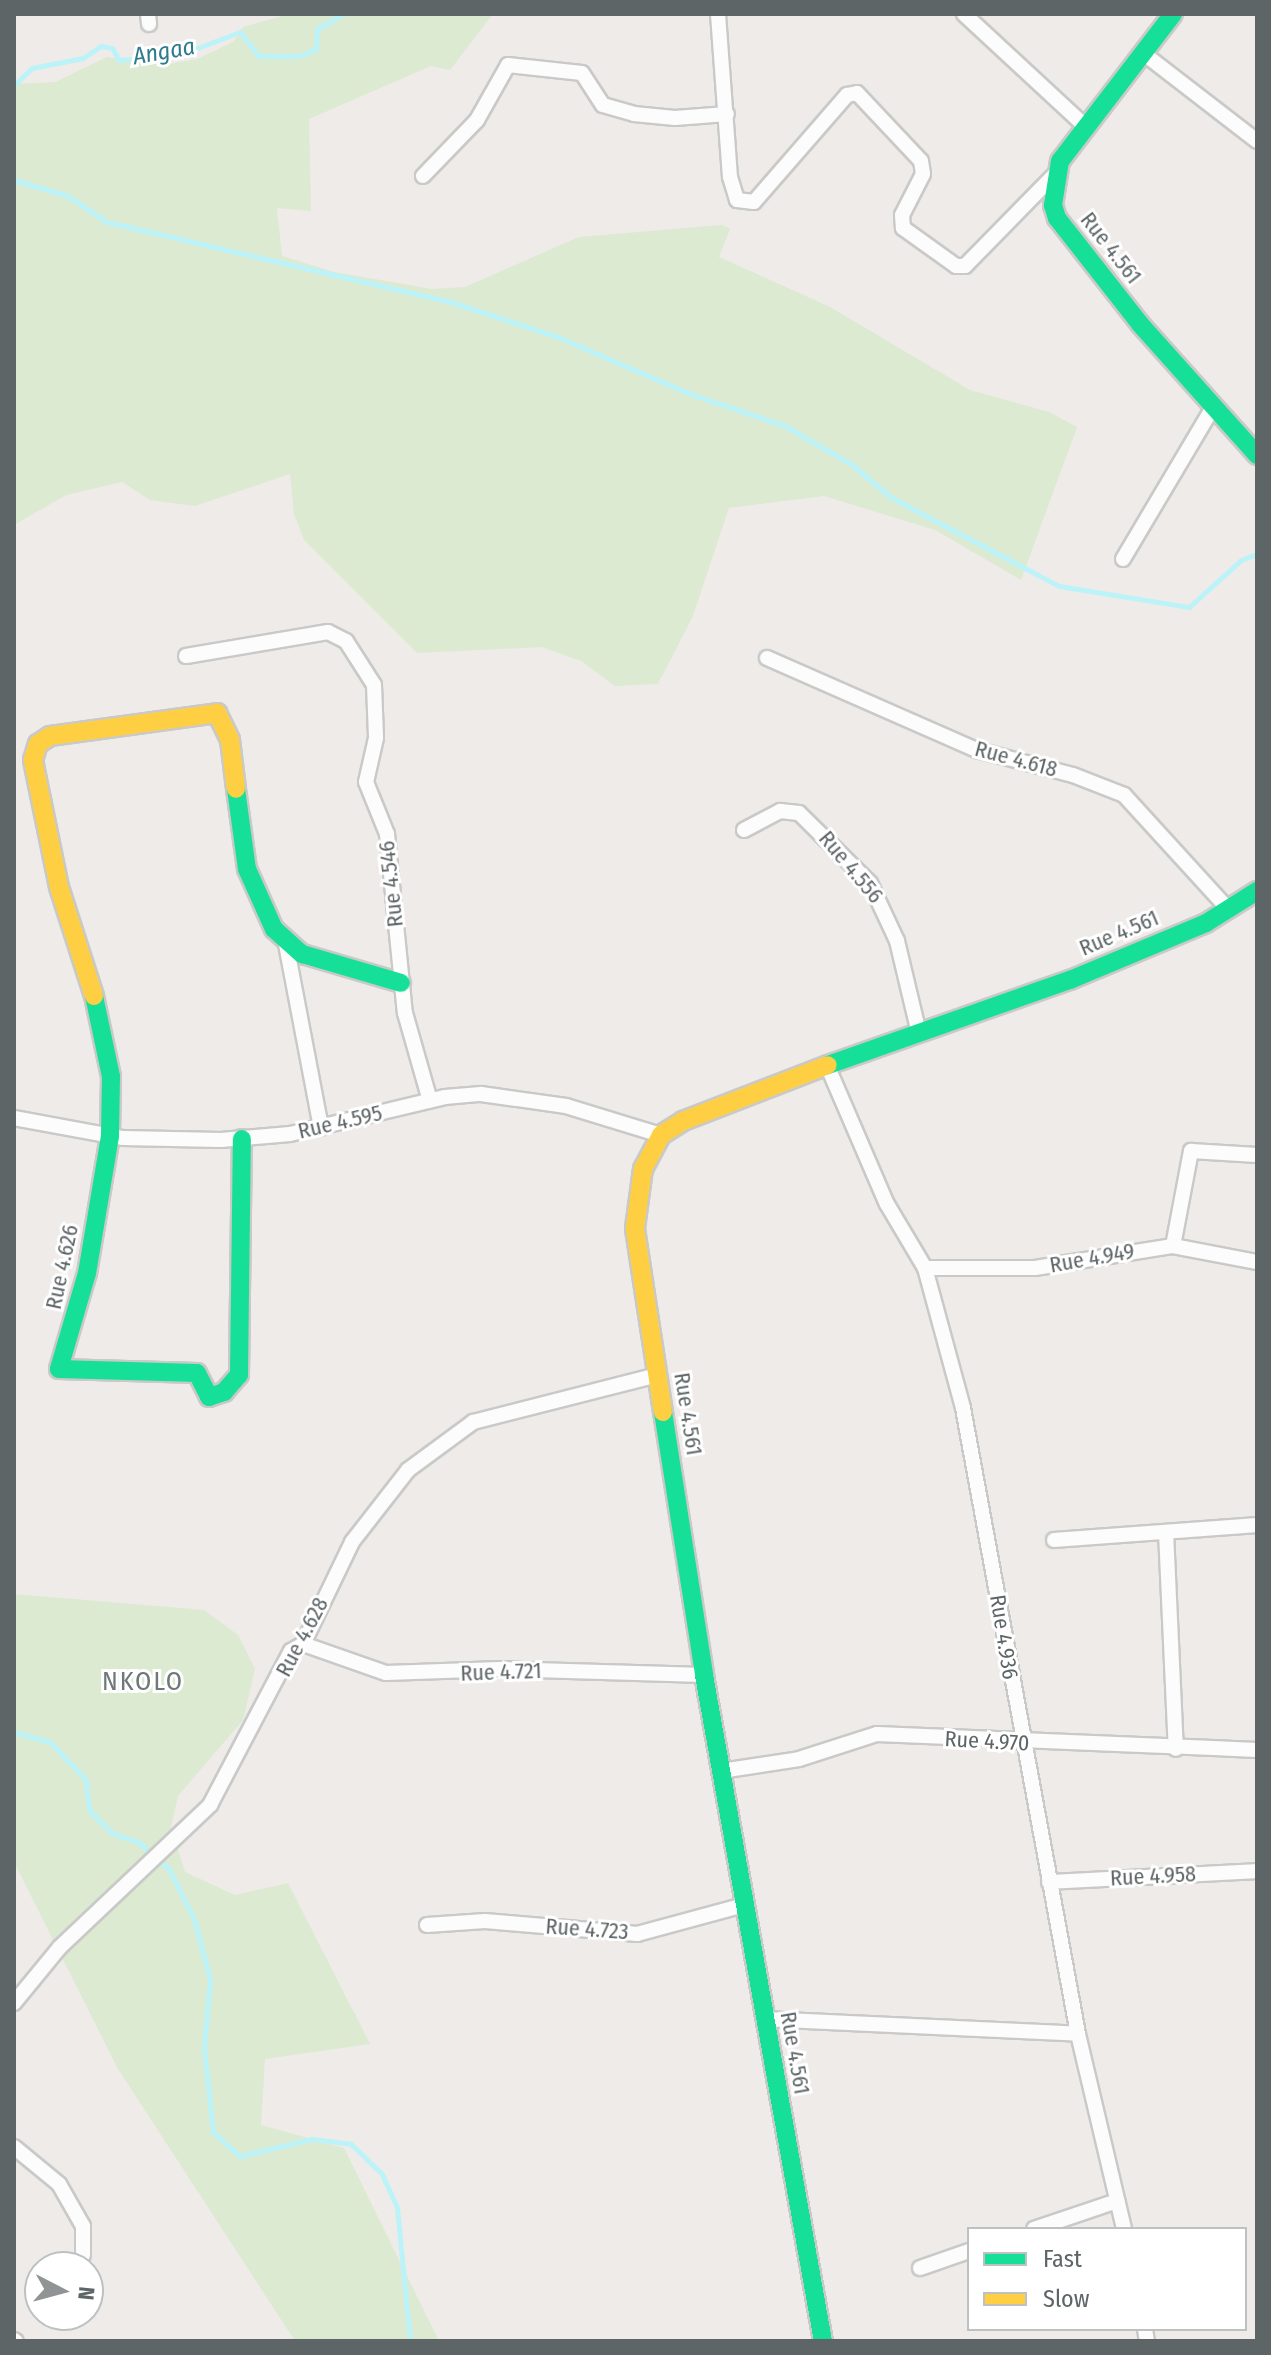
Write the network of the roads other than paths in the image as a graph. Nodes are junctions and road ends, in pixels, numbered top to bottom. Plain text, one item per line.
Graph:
1 (718, 14) edge
2 (964, 14) edge
3 (1173, 14) edge
4 (1143, 53) junction
5 (727, 114) junction
6 (1084, 125) junction
7 (1257, 141) edge
8 (1055, 174) junction
9 (423, 176) dead end
10 (1214, 406) junction
11 (1257, 455) edge
12 (1123, 559) dead end
13 (186, 656) dead end
14 (767, 658) dead end
15 (744, 830) dead end
16 (1257, 891) edge
17 (1228, 909) junction
18 (286, 944) junction
19 (401, 983) junction
20 (919, 1033) junction
21 (827, 1065) junction
22 (430, 1101) junction
23 (14, 1118) edge
24 (321, 1128) junction
25 (661, 1135) junction
26 (110, 1136) junction
27 (242, 1139) junction
28 (1257, 1155) edge
29 (1173, 1246) junction
30 (1257, 1262) edge
31 (925, 1268) junction
32 (658, 1375) junction
33 (1257, 1525) edge
34 (1166, 1532) junction
35 (1054, 1540) dead end
36 (303, 1644) junction
37 (704, 1675) junction
38 (1022, 1743) junction
39 (1176, 1749) junction
40 (1257, 1750) edge
41 (721, 1771) junction
42 (1257, 1871) edge
43 (1049, 1882) junction
44 (744, 1905) junction
45 (427, 1925) dead end
46 (14, 2003) edge
47 (765, 2019) junction
48 (1078, 2034) junction
49 (14, 2147) edge
50 (1117, 2201) junction
51 (1040, 2227) edge
52 (1124, 2227) edge
53 (83, 2251) edge
54 (967, 2252) edge
55 (920, 2268) dead end
56 (823, 2341) edge

1 - 5 street
2 - 6 street
3 - 4 main road
4 - 6 main road
4 - 7 street
5 - 8 street
5 - 9 street
6 - 8 main road
8 - 10 main road, Rue 4.561
10 - 11 main road, Rue 4.561
10 - 12 street
13 - 19 street, Rue 4.546
14 - 17 street, Rue 4.618
15 - 20 street, Rue 4.556
16 - 17 main road, Rue 4.561
17 - 20 main road, Rue 4.561
18 - 19 main road
18 - 24 street
18 - 26 main road, Rue 4.626
19 - 22 street, Rue 4.546
20 - 21 main road, Rue 4.561
21 - 25 main road, Rue 4.561
21 - 31 street, Rue 4.936
22 - 24 street, Rue 4.595
22 - 25 street, Rue 4.595
23 - 26 street, Rue 4.595
24 - 27 street, Rue 4.595
25 - 32 main road, Rue 4.561
26 - 27 street, Rue 4.595
26 - 27 main road, Rue 4.626
28 - 29 street
29 - 30 street, Rue 4.949
29 - 31 street, Rue 4.949
31 - 38 street, Rue 4.936
32 - 36 street, Rue 4.628
32 - 37 main road, Rue 4.561
33 - 34 street
34 - 35 street
34 - 39 street
36 - 37 street, Rue 4.721
36 - 46 street, Rue 4.628
37 - 41 main road, Rue 4.561
38 - 39 street, Rue 4.970
38 - 41 street, Rue 4.970
38 - 43 street, Rue 4.936
39 - 40 street, Rue 4.970
41 - 44 main road, Rue 4.561
42 - 43 street, Rue 4.958
43 - 48 street, Rue 4.936
44 - 45 street, Rue 4.723
44 - 47 main road, Rue 4.561
47 - 48 street
47 - 56 main road, Rue 4.561
48 - 50 street, Rue 4.936
49 - 53 street
50 - 51 street
50 - 52 street, Rue 4.936
54 - 55 street

